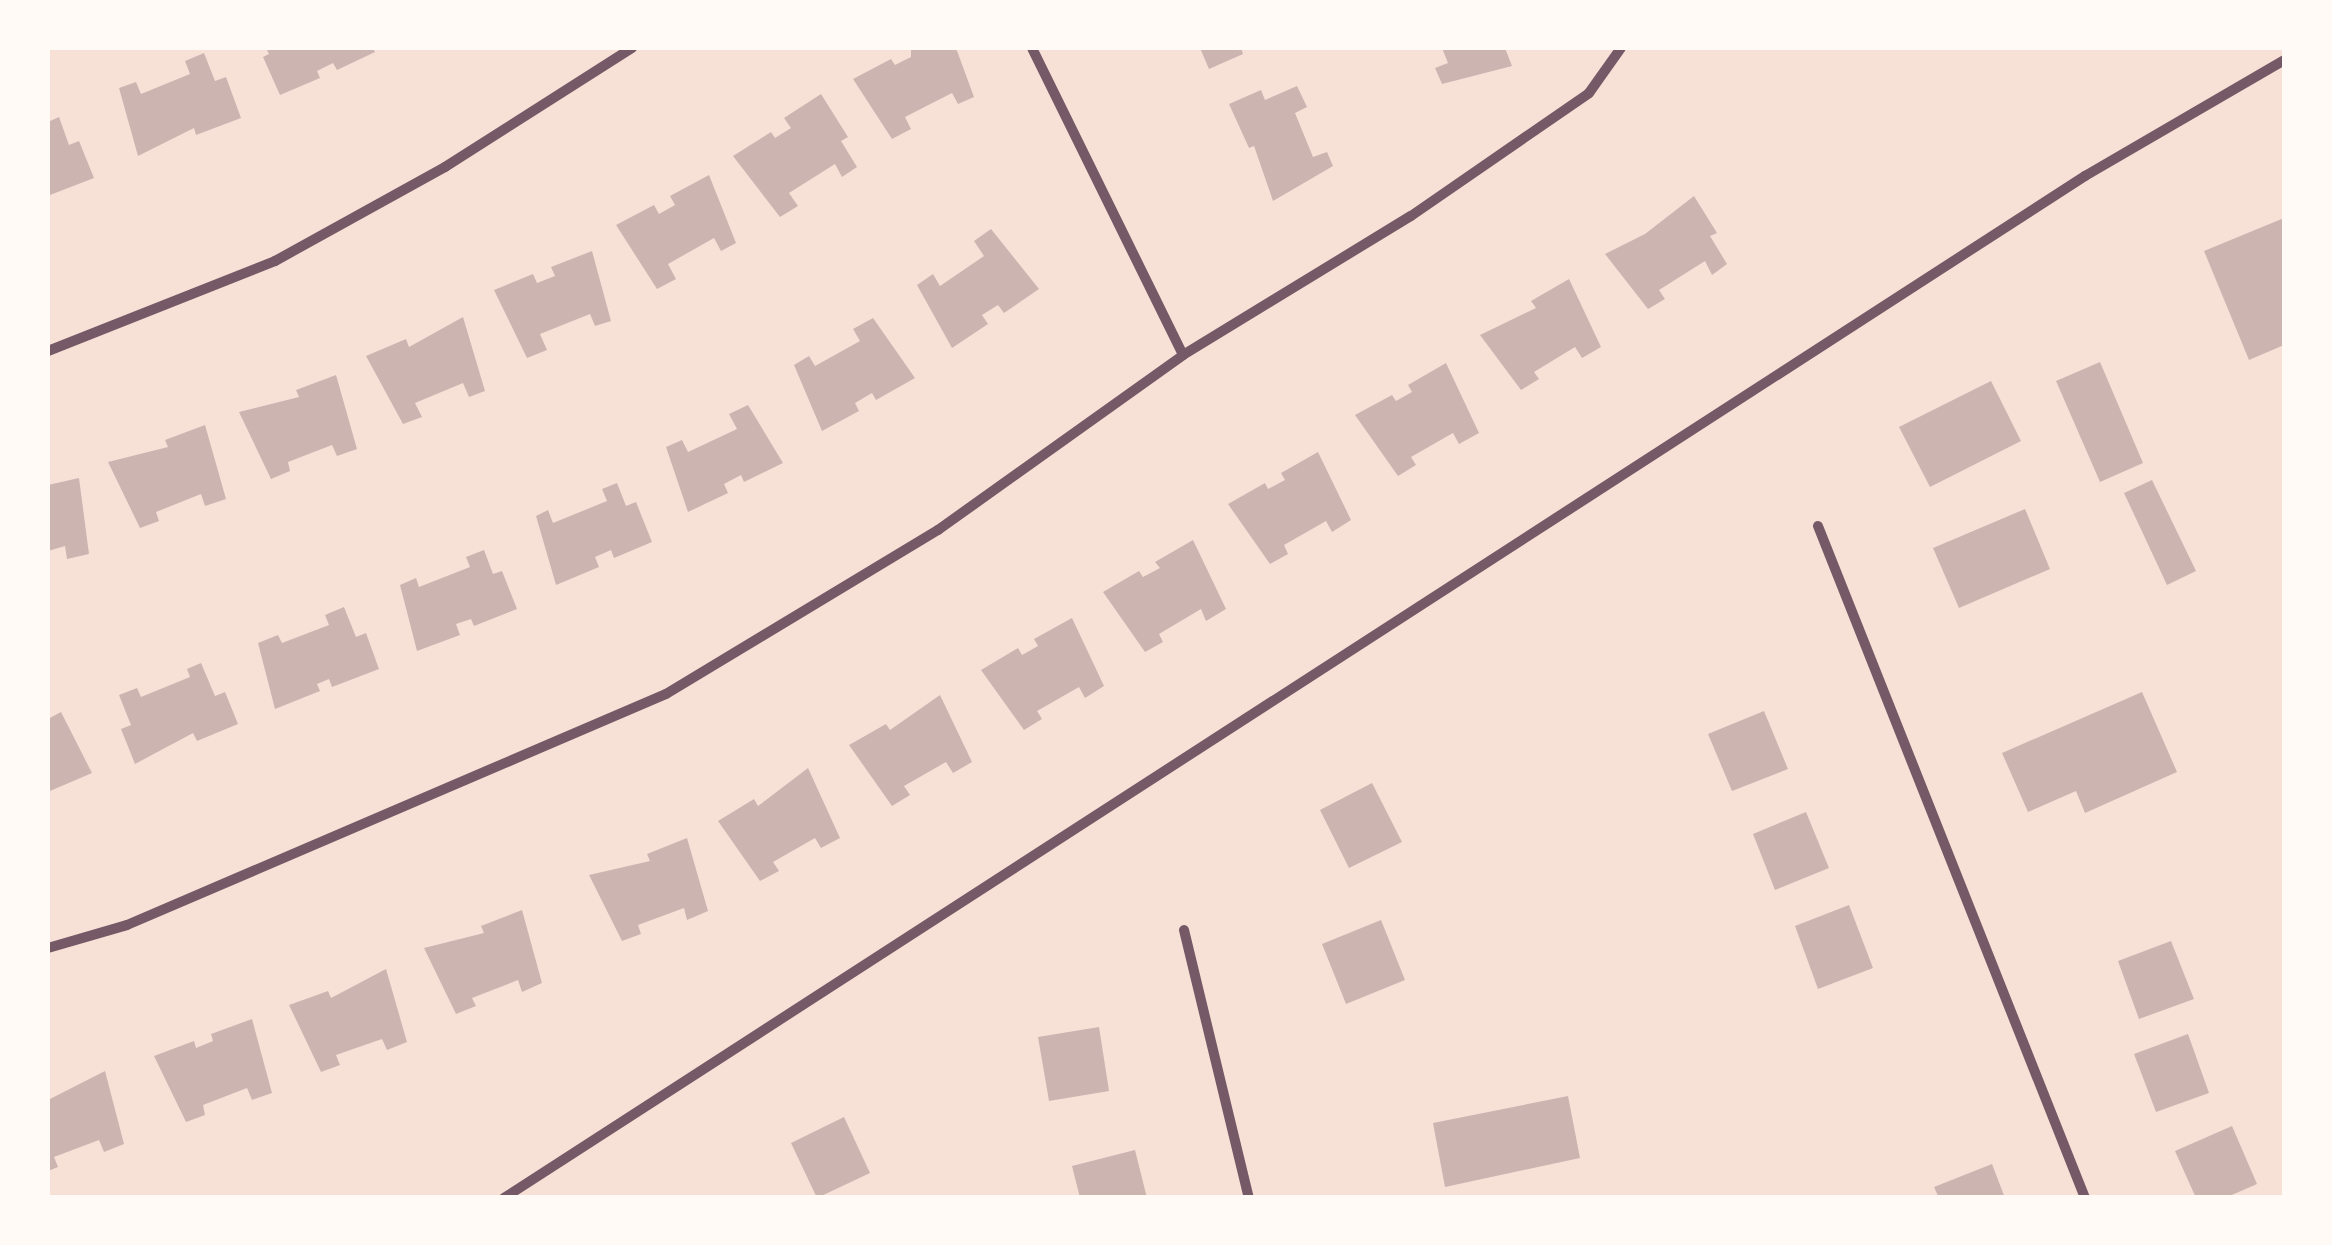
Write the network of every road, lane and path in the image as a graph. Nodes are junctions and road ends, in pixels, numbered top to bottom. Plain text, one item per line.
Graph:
1 (632, 48) edge
2 (1032, 48) edge
3 (1621, 48) edge
4 (2284, 60) edge
5 (48, 351) edge
6 (1183, 355) junction
7 (1818, 526) dead end
8 (1184, 930) dead end
9 (48, 948) edge
10 (504, 1198) edge
11 (1248, 1198) edge
12 (2084, 1198) edge

1 - 5 street
2 - 6 street
3 - 6 street
4 - 10 street
6 - 9 street
7 - 12 street
8 - 11 street

